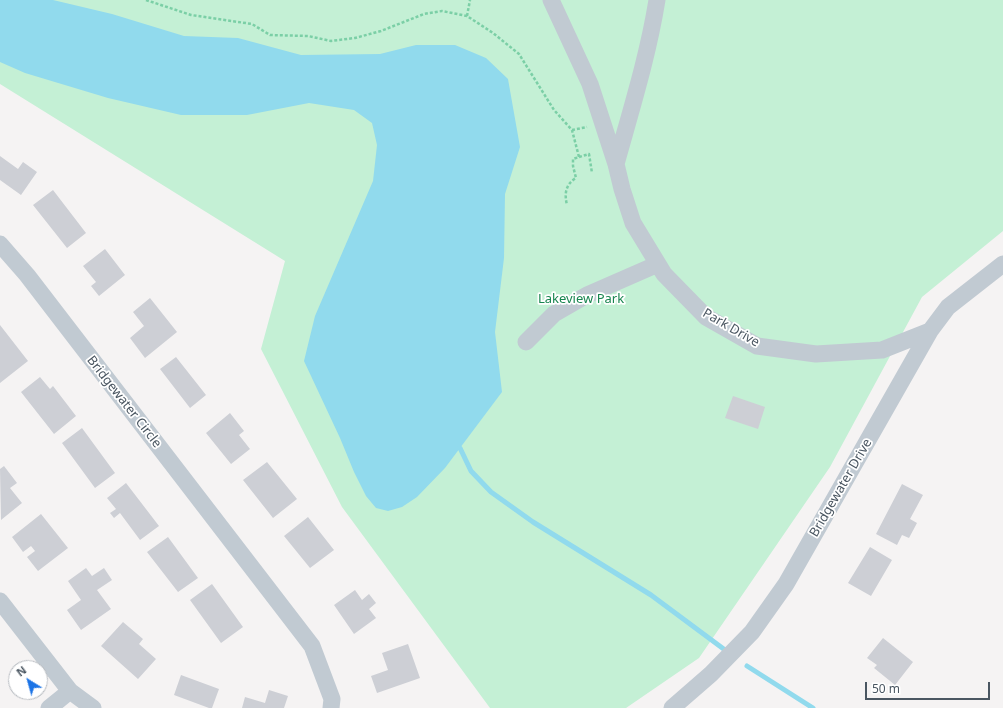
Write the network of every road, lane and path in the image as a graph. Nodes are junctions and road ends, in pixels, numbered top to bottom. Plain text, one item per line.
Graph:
1 (146, 0) edge
2 (470, 0) edge
3 (551, 0) edge
4 (657, 0) edge
5 (467, 16) junction
6 (579, 157) junction
7 (616, 164) junction
8 (592, 173) dead end
9 (567, 204) dead end
10 (0, 244) edge
11 (658, 264) junction
12 (1003, 264) edge
13 (930, 331) junction
14 (526, 342) dead end
15 (0, 601) edge
16 (70, 691) junction
17 (49, 708) edge
18 (94, 708) edge
19 (331, 708) edge
20 (672, 708) edge

1 - 5 path
2 - 5 path
3 - 7 street, Park Drive
4 - 7 street
5 - 6 path
6 - 8 path
6 - 9 path
7 - 11 street, Park Drive
10 - 19 street, Bridgewater Circle
11 - 13 street, Park Drive
11 - 14 street
12 - 13 street, Bridgewater Drive
13 - 20 street, Bridgewater Drive
15 - 16 street
16 - 17 street
16 - 18 street

